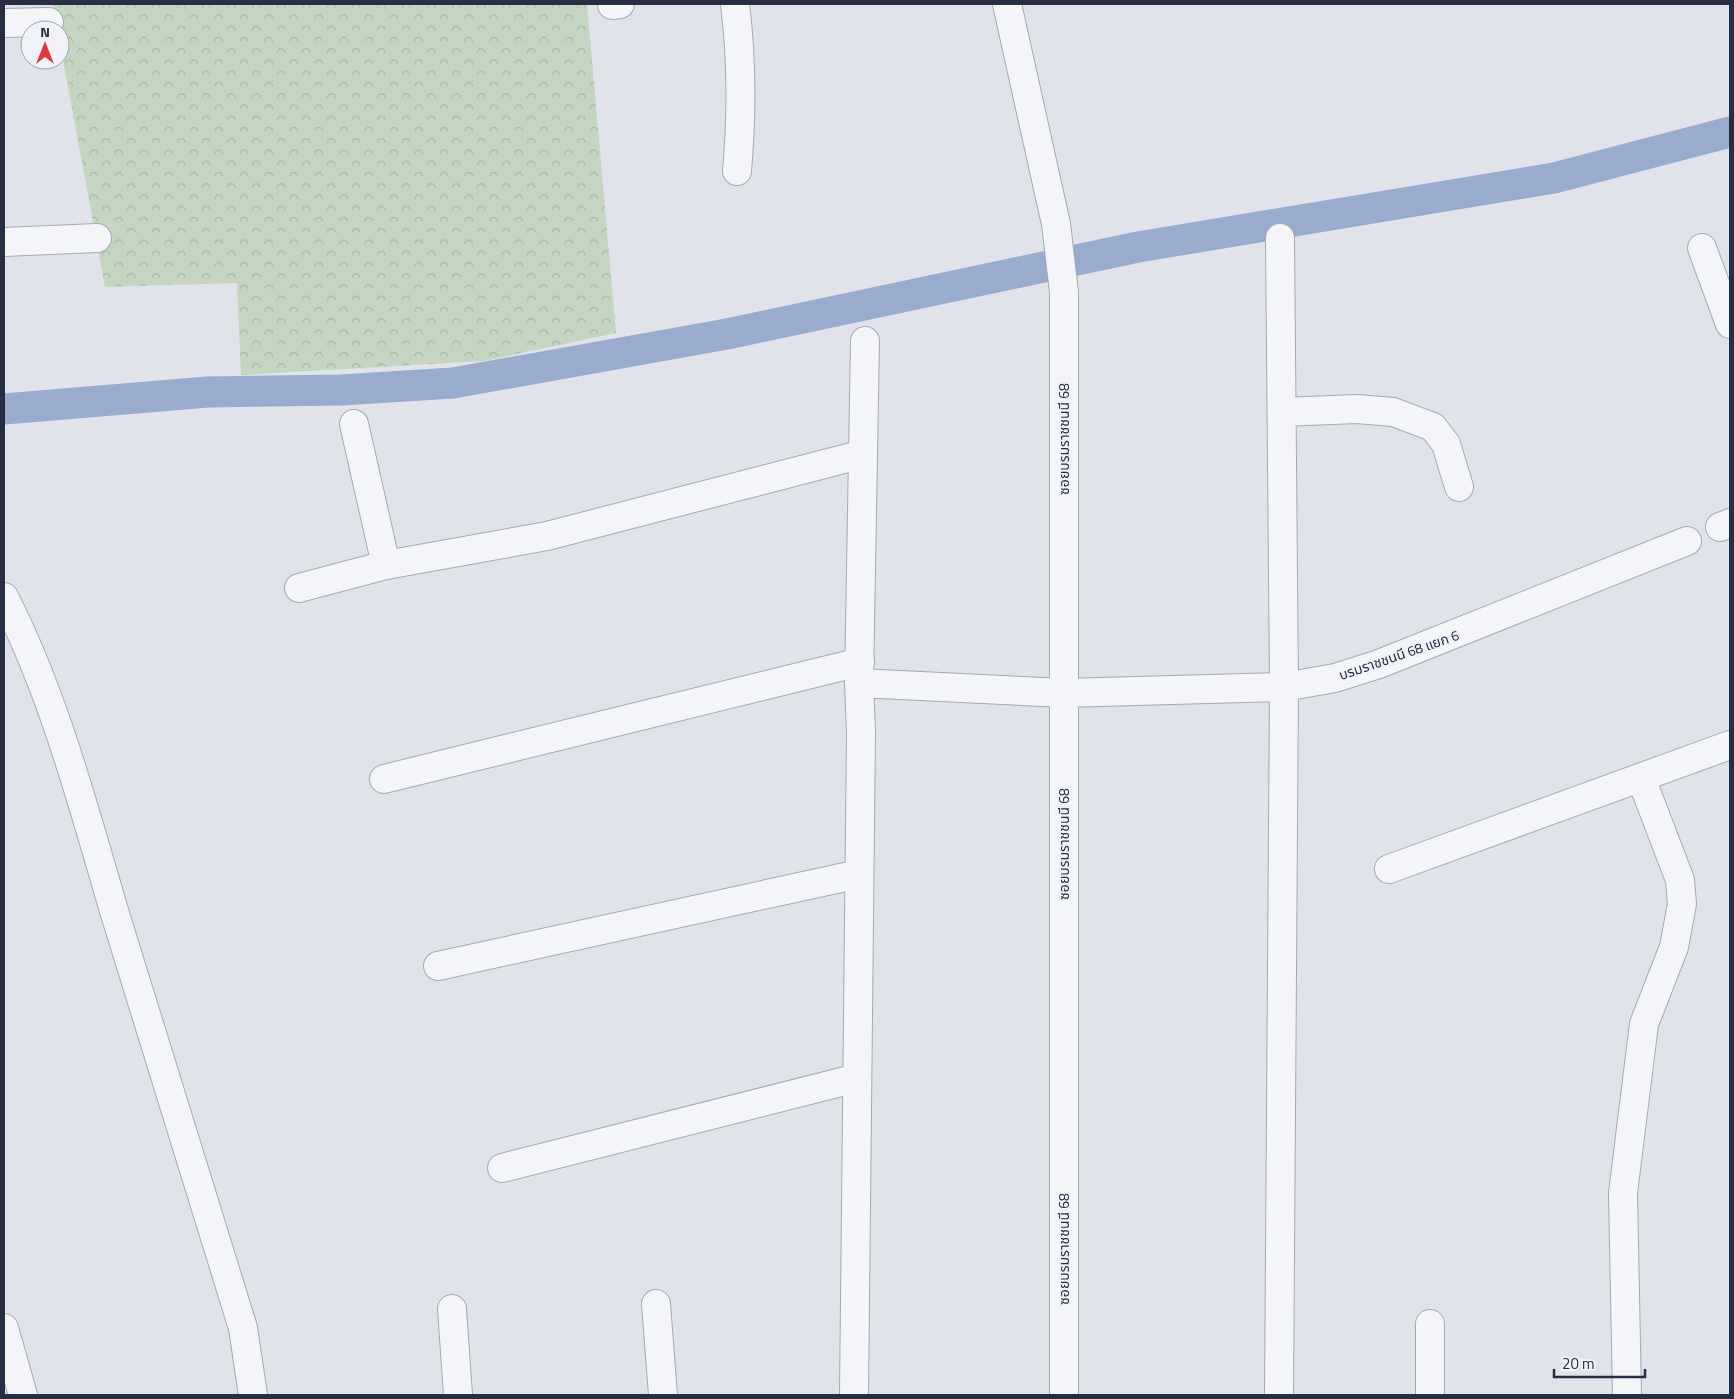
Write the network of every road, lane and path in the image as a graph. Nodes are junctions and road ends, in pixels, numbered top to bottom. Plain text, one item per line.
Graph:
1 (735, 4) edge
2 (1006, 4) edge
3 (4, 23) edge
4 (20, 23) edge
5 (737, 171) dead end
6 (97, 238) dead end
7 (1280, 238) dead end
8 (4, 242) edge
9 (1702, 248) dead end
10 (1730, 324) edge
11 (865, 342) dead end
12 (1282, 412) junction
13 (354, 424) dead end
14 (863, 454) junction
15 (1459, 487) dead end
16 (1687, 541) dead end
17 (386, 565) junction
18 (299, 588) dead end
19 (4, 597) edge
20 (860, 673) junction
21 (1284, 687) junction
22 (1064, 693) junction
23 (1730, 745) edge
24 (1641, 778) junction
25 (384, 779) dead end
26 (1389, 869) dead end
27 (859, 874) junction
28 (438, 966) dead end
29 (857, 1078) junction
30 (502, 1168) dead end
31 (656, 1304) dead end
32 (452, 1309) dead end
33 (1430, 1324) dead end
34 (4, 1328) edge
35 (15, 1386) edge
36 (253, 1395) edge
37 (458, 1395) edge
38 (663, 1395) edge
39 (854, 1395) edge
40 (1064, 1395) edge
41 (1279, 1395) edge
42 (1430, 1395) edge
43 (1627, 1395) edge

1 - 5 street
2 - 22 street, ซอยบรมราชชนนี 68
3 - 4 street
6 - 8 street
7 - 12 street
9 - 10 street
11 - 14 street
12 - 15 street
12 - 21 street
13 - 17 street
14 - 17 street
14 - 20 street
16 - 21 street, บรมราชชนนี 68 แยก 6
17 - 18 street
19 - 36 street
20 - 22 street, บรมราชชนนี 68 แยก 6
20 - 25 street, บรมราชชนนี 68 แยก 6
20 - 27 street
21 - 22 street, บรมราชชนนี 68 แยก 6
21 - 41 street
22 - 40 street, ซอยบรมราชชนนี 68
23 - 24 street
24 - 26 street
24 - 43 street
27 - 28 street
27 - 29 street
29 - 30 street
29 - 39 street
31 - 38 street
32 - 37 street
33 - 42 street
34 - 35 street

